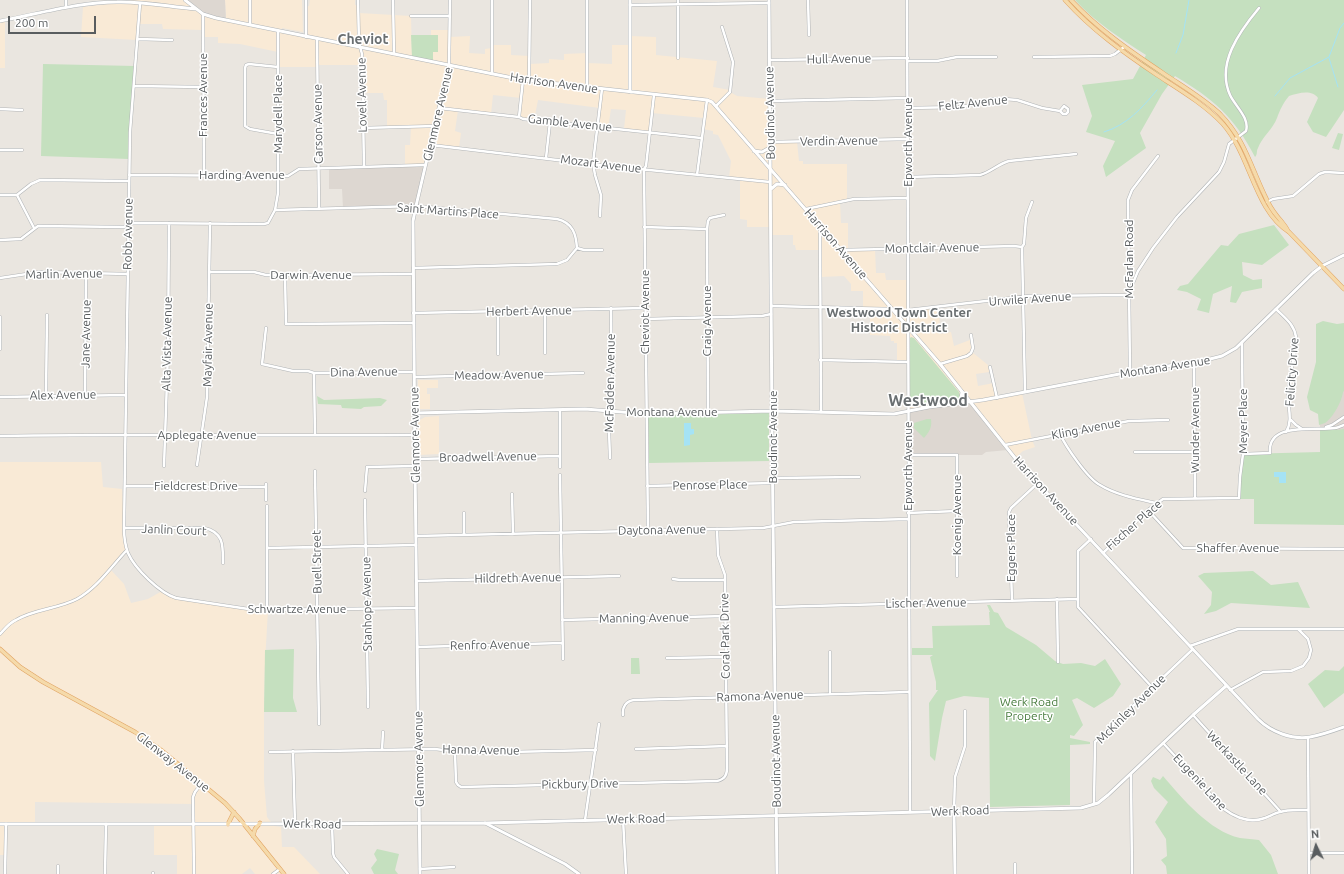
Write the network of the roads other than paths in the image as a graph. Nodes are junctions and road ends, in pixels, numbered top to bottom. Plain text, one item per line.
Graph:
1 (66, 0) edge
2 (185, 0) edge
3 (250, 0) edge
4 (306, 0) edge
5 (358, 0) edge
6 (393, 0) edge
7 (450, 0) edge
8 (492, 0) edge
9 (530, 0) edge
10 (587, 0) edge
11 (630, 0) edge
12 (678, 0) edge
13 (721, 0) edge
14 (808, 0) edge
15 (907, 0) edge
16 (1065, 0) edge
17 (1070, 0) edge
18 (769, 2) edge
19 (140, 4) junction
20 (721, 4) junction
21 (630, 5) junction
22 (678, 5) junction
23 (66, 8) junction
24 (1259, 8) dead end
25 (196, 9) junction
26 (203, 14) junction
27 (411, 16) dead end
28 (450, 16) junction
29 (0, 22) edge
30 (250, 25) junction
31 (722, 27) dead end
32 (278, 31) junction
33 (306, 36) junction
34 (808, 36) dead end
35 (138, 39) junction
36 (317, 39) junction
37 (172, 40) dead end
38 (361, 48) junction
39 (1122, 49) junction
40 (394, 54) junction
41 (996, 57) dead end
42 (1034, 57) dead end
43 (678, 58) dead end
44 (908, 59) junction
45 (770, 60) junction
46 (450, 65) junction
47 (278, 68) junction
48 (492, 74) junction
49 (523, 80) junction
50 (529, 81) junction
51 (133, 86) junction
52 (203, 87) junction
53 (587, 87) junction
54 (602, 89) junction
55 (630, 92) junction
56 (654, 95) junction
57 (908, 98) junction
58 (707, 100) junction
59 (770, 101) junction
60 (716, 106) junction
61 (440, 108) junction
62 (908, 108) junction
63 (0, 109) edge
64 (22, 110) dead end
65 (1060, 111) dead end
66 (519, 117) junction
67 (550, 122) junction
68 (435, 126) junction
69 (598, 126) junction
70 (362, 128) junction
71 (650, 132) junction
72 (278, 134) junction
73 (1238, 137) junction
74 (701, 138) junction
75 (908, 139) junction
76 (1234, 139) junction
77 (771, 142) junction
78 (431, 145) junction
79 (771, 147) junction
80 (0, 150) edge
81 (22, 150) dead end
82 (754, 151) junction
83 (1076, 154) dead end
84 (1158, 156) dead end
85 (546, 158) junction
86 (593, 163) junction
87 (425, 166) junction
88 (364, 167) junction
89 (318, 168) junction
90 (644, 169) junction
91 (771, 170) junction
92 (1344, 173) edge
93 (129, 175) junction
94 (204, 175) junction
95 (697, 175) junction
96 (278, 176) junction
97 (908, 177) junction
98 (129, 181) junction
99 (770, 182) junction
100 (785, 185) junction
101 (770, 189) junction
102 (0, 195) edge
103 (17, 195) junction
104 (908, 198) junction
105 (1032, 202) dead end
106 (1268, 202) junction
107 (1264, 204) junction
108 (416, 206) junction
109 (319, 209) junction
110 (806, 209) junction
111 (276, 210) junction
112 (724, 215) dead end
113 (600, 216) dead end
114 (169, 223) junction
115 (128, 224) junction
116 (210, 224) junction
117 (820, 225) junction
118 (644, 227) junction
119 (34, 228) junction
120 (707, 229) junction
121 (1289, 232) junction
122 (0, 240) edge
123 (1022, 247) junction
124 (577, 248) junction
125 (908, 248) junction
126 (602, 250) dead end
127 (842, 250) junction
128 (1344, 255) edge
129 (1322, 266) junction
130 (413, 268) junction
131 (209, 272) junction
132 (86, 273) junction
133 (128, 274) junction
134 (413, 274) junction
135 (285, 275) junction
136 (0, 278) edge
137 (1344, 289) edge
138 (1128, 295) junction
139 (1023, 298) junction
140 (772, 306) junction
141 (611, 308) junction
142 (645, 308) junction
143 (820, 308) junction
144 (1276, 308) junction
145 (892, 309) junction
146 (545, 310) junction
147 (908, 310) junction
148 (498, 311) junction
149 (413, 313) junction
150 (771, 314) junction
151 (47, 315) dead end
152 (0, 317) edge
153 (707, 317) junction
154 (645, 319) junction
155 (414, 323) junction
156 (908, 327) junction
157 (266, 328) dead end
158 (972, 335) dead end
159 (1242, 342) junction
160 (0, 349) edge
161 (545, 353) dead end
162 (498, 354) dead end
163 (820, 360) junction
164 (908, 362) junction
165 (1194, 362) junction
166 (940, 364) junction
167 (990, 367) dead end
168 (414, 372) junction
169 (1130, 372) junction
170 (314, 373) junction
171 (583, 373) dead end
172 (414, 377) junction
173 (962, 392) junction
174 (1025, 392) junction
175 (46, 395) junction
176 (85, 395) junction
177 (126, 395) junction
178 (0, 397) edge
179 (997, 398) junction
180 (971, 402) junction
181 (957, 403) junction
182 (560, 410) junction
183 (612, 412) junction
184 (772, 412) junction
185 (908, 412) junction
186 (415, 413) junction
187 (708, 413) junction
188 (821, 413) junction
189 (646, 414) junction
190 (1344, 417) edge
191 (1290, 419) junction
192 (1168, 420) dead end
193 (1344, 425) edge
194 (1320, 428) junction
195 (1302, 429) junction
196 (1286, 432) junction
197 (126, 434) junction
198 (1060, 434) junction
199 (165, 435) junction
200 (202, 435) junction
201 (315, 435) junction
202 (415, 435) junction
203 (0, 436) edge
204 (1004, 446) junction
205 (1135, 452) dead end
206 (1195, 452) junction
207 (1243, 454) junction
208 (908, 455) junction
209 (560, 456) junction
210 (610, 458) dead end
211 (415, 459) junction
212 (197, 465) dead end
213 (164, 466) dead end
214 (415, 466) junction
215 (560, 467) dead end
216 (315, 471) dead end
217 (560, 475) dead end
218 (859, 477) dead end
219 (773, 478) junction
220 (773, 483) junction
221 (1038, 483) junction
222 (125, 486) junction
223 (647, 486) junction
224 (365, 491) dead end
225 (512, 494) dead end
226 (1238, 498) joint
227 (1196, 499) junction
228 (266, 500) dead end
229 (365, 500) dead end
230 (1157, 503) junction
231 (267, 506) dead end
232 (1148, 510) junction
233 (957, 511) junction
234 (464, 513) dead end
235 (908, 513) junction
236 (908, 519) junction
237 (774, 526) junction
238 (124, 528) junction
239 (717, 529) junction
240 (648, 531) junction
241 (560, 533) junction
242 (513, 534) junction
243 (464, 535) junction
244 (416, 536) junction
245 (1091, 539) junction
246 (366, 546) junction
247 (416, 546) junction
248 (316, 547) junction
249 (268, 548) junction
250 (1344, 549) edge
251 (127, 550) junction
252 (1103, 553) junction
253 (223, 563) dead end
254 (619, 576) dead end
255 (957, 576) dead end
256 (561, 577) junction
257 (673, 579) dead end
258 (725, 580) junction
259 (416, 581) junction
260 (1057, 599) junction
261 (1078, 599) junction
262 (1012, 600) junction
263 (908, 603) junction
264 (774, 607) junction
265 (367, 608) junction
266 (417, 608) junction
267 (317, 609) junction
268 (267, 610) junction
269 (725, 616) junction
270 (562, 620) junction
271 (1299, 629) junction
272 (1344, 629) edge
273 (0, 634) edge
274 (562, 643) junction
275 (1190, 646) junction
276 (417, 647) junction
277 (0, 649) edge
278 (1193, 649) junction
279 (830, 652) dead end
280 (726, 657) junction
281 (667, 658) dead end
282 (563, 659) dead end
283 (1058, 662) dead end
284 (1226, 686) junction
285 (1152, 687) junction
286 (1230, 690) junction
287 (908, 692) junction
288 (830, 694) junction
289 (776, 696) junction
290 (726, 697) junction
291 (368, 707) dead end
292 (965, 711) dead end
293 (623, 715) dead end
294 (1193, 715) junction
295 (319, 724) dead end
296 (599, 724) dead end
297 (1344, 727) edge
298 (383, 732) dead end
299 (1308, 738) junction
300 (1163, 743) junction
301 (727, 746) junction
302 (636, 749) dead end
303 (382, 750) junction
304 (419, 750) junction
305 (596, 750) junction
306 (293, 751) junction
307 (270, 752) dead end
308 (456, 752) junction
309 (727, 768) joint
310 (1131, 774) junction
311 (202, 783) junction
312 (590, 784) junction
313 (1094, 804) junction
314 (1308, 810) junction
315 (1280, 811) junction
316 (234, 812) junction
317 (954, 812) junction
318 (910, 813) junction
319 (777, 816) junction
320 (624, 819) junction
321 (585, 820) junction
322 (260, 823) junction
323 (484, 823) junction
324 (0, 824) edge
325 (6, 824) junction
326 (106, 824) junction
327 (194, 824) junction
328 (228, 824) junction
329 (244, 824) junction
330 (295, 824) junction
331 (332, 824) junction
332 (420, 824) junction
333 (253, 836) junction
334 (1309, 853) junction
335 (1344, 853) edge
336 (1015, 864) dead end
337 (58, 866) dead end
338 (454, 868) dead end
339 (280, 869) junction
340 (420, 869) junction
341 (5, 874) edge
342 (58, 874) edge
343 (105, 874) edge
344 (194, 874) edge
345 (273, 874) edge
346 (284, 874) edge
347 (348, 874) edge
348 (420, 874) edge
349 (579, 874) edge
350 (626, 874) edge
351 (777, 874) edge
352 (955, 874) edge
353 (1015, 874) edge
354 (1132, 874) edge
355 (1309, 874) edge

1 - 23 street
2 - 25 street, Harrison Avenue
3 - 30 street
4 - 33 street
5 - 38 street, Lovell Avenue
6 - 40 street
7 - 28 street, Glenmore Avenue
8 - 48 street
9 - 50 street
10 - 53 street
11 - 21 street
12 - 22 street
13 - 20 street
14 - 34 street
15 - 44 street, Epworth Avenue
16 - 39 main road
17 - 39 main road
18 - 20 street
18 - 45 street, Boudinot Avenue
19 - 23 street
19 - 25 street
19 - 35 street, Robb Avenue
20 - 22 street
21 - 22 street
21 - 55 street
22 - 43 street
23 - 29 street
24 - 73 street
25 - 26 street, Harrison Avenue
26 - 30 street, Harrison Avenue
26 - 52 street, Frances Avenue
27 - 28 street
28 - 46 street, Glenmore Avenue
30 - 32 street, Harrison Avenue
31 - 60 street
32 - 33 street, Harrison Avenue
32 - 47 street, Marydell Place
33 - 36 street, Harrison Avenue
35 - 37 street
35 - 51 street, Robb Avenue
36 - 38 street, Harrison Avenue
36 - 89 street, Carson Avenue
38 - 40 street, Harrison Avenue
38 - 70 street, Lovell Avenue
39 - 42 street
39 - 73 main road
39 - 76 main road
40 - 46 street, Harrison Avenue
41 - 44 street, Hull Avenue
44 - 45 street, Hull Avenue
44 - 57 street, Epworth Avenue
45 - 59 street, Boudinot Avenue
46 - 48 street, Harrison Avenue
46 - 61 street, Glenmore Avenue
47 - 72 street, Marydell Place
47 - 72 street
48 - 49 street, Harrison Avenue
49 - 50 street, Harrison Avenue
49 - 66 street
50 - 53 street, Harrison Avenue
51 - 52 street
51 - 93 street, Robb Avenue
52 - 94 street, Frances Avenue
53 - 54 street, Harrison Avenue
54 - 55 street, Harrison Avenue
54 - 69 street
55 - 56 street, Harrison Avenue
56 - 58 street, Harrison Avenue
56 - 71 street, Cheviot Avenue
57 - 59 street
57 - 62 street, Epworth Avenue
58 - 60 street, Harrison Avenue
58 - 74 street
59 - 77 street, Boudinot Avenue
60 - 82 street, Harrison Avenue
61 - 66 street, Gamble Avenue
61 - 68 street, Glenmore Avenue
62 - 65 street, Feltz Avenue
62 - 75 street, Epworth Avenue
63 - 64 street
66 - 67 street, Gamble Avenue
67 - 69 street, Gamble Avenue
67 - 85 street
68 - 70 street
68 - 78 street, Glenmore Avenue
69 - 71 street, Gamble Avenue
69 - 86 street
70 - 88 street, Lovell Avenue
71 - 74 street, Gamble Avenue
71 - 90 street, Cheviot Avenue
72 - 96 street, Marydell Place
73 - 76 street
73 - 106 main road
74 - 95 street
75 - 77 street, Verdin Avenue
75 - 97 street, Epworth Avenue
76 - 107 main road
76 - 138 street
77 - 79 street, Boudinot Avenue
78 - 85 street, Mozart Avenue
78 - 87 street, Glenmore Avenue
79 - 82 street
79 - 91 street, Boudinot Avenue
80 - 81 street
82 - 91 street, Harrison Avenue
83 - 97 street
84 - 138 street, McFarlan Road
85 - 86 street, Mozart Avenue
86 - 90 street, Mozart Avenue
86 - 113 street
87 - 88 street, Harding Avenue
87 - 108 street, Glenmore Avenue
88 - 89 street, Harding Avenue
89 - 96 street, Harding Avenue
89 - 109 street, Carson Avenue
90 - 95 street, Mozart Avenue
90 - 118 street, Cheviot Avenue
91 - 99 street, Boudinot Avenue
91 - 100 street, Harrison Avenue
92 - 106 street
93 - 94 street, Harding Avenue
93 - 98 street, Robb Avenue
94 - 96 street, Harding Avenue
95 - 99 street, Mozart Avenue
96 - 111 street, Marydell Place
97 - 104 street, Epworth Avenue
98 - 103 street
98 - 115 street, Robb Avenue
99 - 101 street, Boudinot Avenue
100 - 101 street
100 - 110 street, Harrison Avenue
101 - 140 street, Boudinot Avenue
102 - 103 street
103 - 119 street
104 - 110 street
104 - 125 street, Epworth Avenue
105 - 123 street
106 - 107 street
106 - 121 main road
107 - 121 main road
108 - 109 street, Saint Martins Place
108 - 124 street, Saint Martins Place
108 - 130 street, Glenmore Avenue
109 - 111 street, Saint Martins Place
110 - 117 street, Harrison Avenue
111 - 116 street, Marydell Place
112 - 120 street
114 - 115 street
114 - 116 street
114 - 199 street, Alta Vista Avenue
115 - 119 street
115 - 133 street, Robb Avenue
116 - 131 street, Mayfair Avenue
117 - 127 street, Harrison Avenue
117 - 143 street
118 - 120 street
118 - 142 street, Cheviot Avenue
119 - 122 street
120 - 153 street, Craig Avenue
121 - 129 main road
123 - 125 street, Montclair Avenue
123 - 139 street
124 - 126 street
124 - 130 street
125 - 127 street, Montclair Avenue
125 - 147 street, Epworth Avenue
127 - 145 street, Harrison Avenue
128 - 129 street, Montana Avenue
129 - 137 main road
129 - 144 street, Montana Avenue
130 - 134 street, Glenmore Avenue
131 - 135 street, Darwin Avenue
131 - 200 street, Mayfair Avenue
132 - 133 street, Marlin Avenue
132 - 136 street, Marlin Avenue
132 - 176 street, Jane Avenue
133 - 177 street, Robb Avenue
134 - 135 street, Darwin Avenue
134 - 149 street, Glenmore Avenue
135 - 155 street
138 - 139 street, Urwiler Avenue
138 - 169 street, McFarlan Road
139 - 147 street, Urwiler Avenue
139 - 174 street
140 - 143 street
140 - 150 street, Boudinot Avenue
141 - 142 street, Herbert Avenue
141 - 146 street, Herbert Avenue
141 - 183 street, McFadden Avenue
142 - 154 street, Cheviot Avenue
143 - 145 street
143 - 163 street
144 - 159 street, Montana Avenue
144 - 191 street, Felicity Drive
145 - 156 street, Harrison Avenue
146 - 148 street, Herbert Avenue
146 - 161 street
147 - 156 street, Epworth Avenue
148 - 149 street, Herbert Avenue
148 - 162 street
149 - 155 street, Glenmore Avenue
150 - 153 street
150 - 184 street, Boudinot Avenue
151 - 175 street
152 - 160 street
153 - 154 street
153 - 187 street, Craig Avenue
154 - 189 street, Cheviot Avenue
155 - 168 street, Glenmore Avenue
156 - 164 street, Epworth Avenue
156 - 166 street, Harrison Avenue
157 - 170 street, Dina Avenue
158 - 166 street
159 - 165 street, Montana Avenue
159 - 207 street, Meyer Place
163 - 164 street
163 - 188 street
164 - 185 street, Epworth Avenue
165 - 169 street, Montana Avenue
165 - 206 street, Wunder Avenue
166 - 173 street, Harrison Avenue
167 - 179 street
168 - 170 street, Dina Avenue
168 - 172 street, Glenmore Avenue
169 - 174 street, Montana Avenue
170 - 201 street
171 - 172 street, Meadow Avenue
172 - 186 street, Glenmore Avenue
173 - 180 street, Harrison Avenue
173 - 181 street
174 - 179 street, Montana Avenue
175 - 176 street, Alex Avenue
175 - 178 street, Alex Avenue
176 - 177 street, Alex Avenue
177 - 197 street, Robb Avenue
179 - 180 street, Montana Avenue
180 - 181 street, Montana Avenue
180 - 204 street, Harrison Avenue
181 - 185 street, Montana Avenue
182 - 183 street, Montana Avenue
182 - 186 street, Montana Avenue
182 - 209 street
183 - 189 street, Montana Avenue
183 - 210 street, McFadden Avenue
184 - 187 street, Montana Avenue
184 - 188 street, Montana Avenue
184 - 219 street, Boudinot Avenue
185 - 188 street, Montana Avenue
185 - 208 street, Epworth Avenue
186 - 202 street, Glenmore Avenue
187 - 189 street, Montana Avenue
189 - 223 street, Cheviot Avenue
190 - 194 street
191 - 195 street, Felicity Drive
191 - 196 street, Felicity Drive
192 - 198 street, Kling Avenue
193 - 194 street
194 - 195 street
195 - 196 street
196 - 207 street
197 - 199 street, Applegate Avenue
197 - 203 street, Applegate Avenue
197 - 222 street, Robb Avenue
198 - 204 street, Kling Avenue
198 - 230 street
199 - 200 street, Applegate Avenue
199 - 213 street, Alta Vista Avenue
200 - 201 street, Applegate Avenue
200 - 212 street, Mayfair Avenue
201 - 202 street, Applegate Avenue
202 - 211 street, Glenmore Avenue
204 - 221 street, Harrison Avenue
205 - 206 street
206 - 227 street, Wunder Avenue
207 - 226 street, Meyer Place
208 - 233 street, Koenig Avenue
208 - 235 street, Epworth Avenue
209 - 211 street, Broadwell Avenue
209 - 215 street
211 - 214 street, Glenmore Avenue
214 - 224 street
214 - 244 street, Glenmore Avenue
216 - 248 street, Buell Street
217 - 241 street
218 - 219 street
219 - 220 street, Boudinot Avenue
220 - 223 street, Penrose Place
220 - 237 street, Boudinot Avenue
221 - 245 street, Harrison Avenue
221 - 262 street, Eggers Place
222 - 228 street, Fieldcrest Drive
222 - 238 street, Robb Avenue
223 - 240 street, Cheviot Avenue
225 - 242 street
226 - 227 street, Fischer Place
227 - 230 street, Fischer Place
229 - 246 street, Stanhope Avenue
230 - 232 street, Fischer Place
231 - 249 street
232 - 250 street, Shaffer Avenue
232 - 252 street, Fischer Place
233 - 235 street
233 - 255 street, Koenig Avenue
234 - 243 street
235 - 236 street, Epworth Avenue
236 - 237 street, Daytona Avenue
236 - 263 street, Epworth Avenue
237 - 239 street, Daytona Avenue
237 - 264 street, Boudinot Avenue
238 - 251 street, Robb Avenue
238 - 253 street, Janlin Court
239 - 240 street, Daytona Avenue
239 - 258 street, Coral Park Drive
240 - 241 street, Daytona Avenue
241 - 242 street, Daytona Avenue
241 - 256 street
242 - 243 street, Daytona Avenue
243 - 244 street, Daytona Avenue
244 - 247 street, Glenmore Avenue
245 - 252 street, Harrison Avenue
245 - 261 street
246 - 247 street
246 - 248 street
246 - 265 street, Stanhope Avenue
247 - 259 street, Glenmore Avenue
248 - 249 street
248 - 267 street, Buell Street
249 - 268 street
251 - 268 street, Schwartze Avenue
251 - 273 street
252 - 275 street, Harrison Avenue
254 - 256 street, Hildreth Avenue
256 - 259 street, Hildreth Avenue
256 - 270 street
257 - 258 street
258 - 269 street, Coral Park Drive
259 - 266 street, Glenmore Avenue
260 - 261 street, Lischer Avenue
260 - 262 street, Lischer Avenue
260 - 283 street
261 - 285 street
262 - 263 street, Lischer Avenue
263 - 264 street, Lischer Avenue
263 - 287 street, Epworth Avenue
264 - 289 street, Boudinot Avenue
265 - 266 street, Schwartze Avenue
265 - 267 street, Schwartze Avenue
265 - 291 street, Stanhope Avenue
266 - 276 street, Glenmore Avenue
267 - 268 street, Schwartze Avenue
267 - 295 street, Buell Street
269 - 270 street, Manning Avenue
269 - 280 street, Coral Park Drive
270 - 274 street
271 - 272 street
271 - 275 street
271 - 286 street
274 - 276 street, Renfro Avenue
274 - 282 street
275 - 278 street, Harrison Avenue
276 - 304 street, Glenmore Avenue
277 - 311 main road, Glenway Avenue
278 - 284 street, Harrison Avenue
278 - 285 street, McKinley Avenue
279 - 288 street
280 - 281 street
280 - 290 street, Coral Park Drive
284 - 286 street, Harrison Avenue
284 - 294 street, Werk Road
285 - 313 street, McKinley Avenue
286 - 299 street, Harrison Avenue
287 - 288 street, Ramona Avenue
287 - 318 street, Epworth Avenue
288 - 289 street, Ramona Avenue
289 - 290 street, Ramona Avenue
289 - 319 street, Boudinot Avenue
290 - 293 street, Ramona Avenue
290 - 301 street, Coral Park Drive
292 - 317 street
294 - 300 street, Werk Road
294 - 315 street, Werkastle Lane
296 - 305 street
297 - 299 street, Harrison Avenue
298 - 303 street
299 - 314 street
300 - 310 street, Werk Road
300 - 315 street, Eugenie Lane
301 - 302 street
301 - 309 street, Coral Park Drive
303 - 304 street, Hanna Avenue
303 - 306 street, Hanna Avenue
304 - 308 street, Hanna Avenue
304 - 332 street, Glenmore Avenue
305 - 308 street, Hanna Avenue
305 - 312 street
306 - 307 street, Hanna Avenue
306 - 330 street
308 - 312 street, Pickbury Drive
309 - 312 street, Pickbury Drive
310 - 313 street, Werk Road
310 - 354 street
311 - 316 main road, Glenway Avenue
311 - 327 street
312 - 321 street
313 - 317 street, Werk Road
314 - 315 street, Eugenie Lane
314 - 334 street
316 - 328 main road
316 - 329 main road, Glenway Avenue
317 - 318 street, Werk Road
317 - 352 street
318 - 319 street, Werk Road
319 - 320 street, Werk Road
319 - 351 street, Boudinot Avenue
320 - 321 street, Werk Road
320 - 350 street
321 - 323 street, Werk Road
322 - 329 street, Werk Road
322 - 330 street, Werk Road
322 - 333 main road
323 - 332 street, Werk Road
323 - 349 street
324 - 325 street, Werk Road
325 - 326 street, Werk Road
325 - 341 street
326 - 327 street, Werk Road
326 - 343 street
327 - 328 street, Werk Road
327 - 344 street
328 - 329 street, Werk Road
329 - 333 main road, Glenway Avenue
330 - 331 street, Werk Road
331 - 332 street, Werk Road
331 - 347 street
332 - 340 street, Glenmore Avenue
333 - 339 main road, Glenway Avenue
334 - 335 street
334 - 355 street
336 - 353 street
337 - 342 street
338 - 340 street
339 - 345 street
339 - 346 main road, Glenway Avenue
340 - 348 street, Glenmore Avenue

